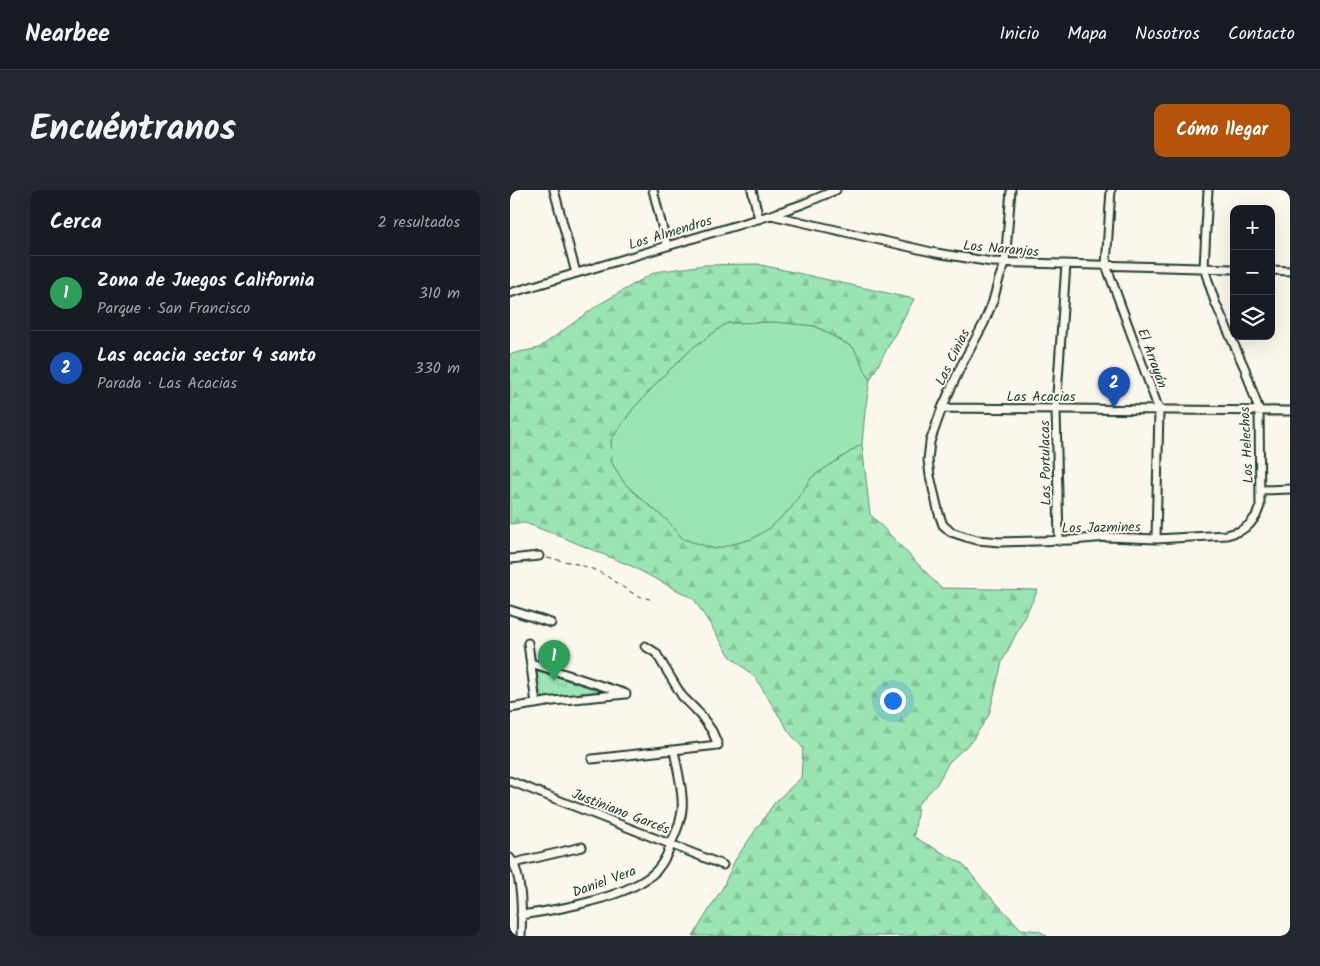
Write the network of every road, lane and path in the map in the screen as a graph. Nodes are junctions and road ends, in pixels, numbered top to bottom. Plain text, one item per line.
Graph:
1 (554, 190) edge
2 (653, 190) edge
3 (752, 190) edge
4 (836, 190) edge
5 (1011, 190) edge
6 (1111, 190) edge
7 (1208, 190) edge
8 (771, 215) junction
9 (759, 218) junction
10 (667, 246) junction
11 (1005, 263) junction
12 (1066, 264) junction
13 (1106, 266) junction
14 (1204, 268) junction
15 (1230, 269) edge
16 (1275, 270) edge
17 (1290, 270) edge
18 (576, 274) junction
19 (511, 292) edge
20 (942, 408) junction
21 (1056, 409) junction
22 (1159, 410) junction
23 (1259, 410) junction
24 (1290, 410) edge
25 (1261, 490) junction
26 (1290, 490) edge
27 (1250, 525) joint
28 (951, 532) joint
29 (1156, 538) junction
30 (1059, 541) junction
31 (539, 556) joint
32 (510, 559) edge
33 (650, 600) dead end
34 (510, 610) edge
35 (551, 622) dead end
36 (528, 642) dead end
37 (645, 646) dead end
38 (530, 663) junction
39 (536, 704) junction
40 (510, 708) edge
41 (674, 750) junction
42 (592, 759) dead end
43 (510, 781) edge
44 (671, 844) junction
45 (582, 847) dead end
46 (512, 861) edge
47 (723, 864) dead end
48 (522, 915) junction
49 (521, 936) edge

1 - 18 street
2 - 10 street
3 - 9 street
4 - 8 street, Los Almendros
5 - 11 street, Las Cinias
6 - 13 street, El Arrayán
7 - 14 street, Los Helechos
8 - 9 street, Los Almendros
8 - 11 street, Los Naranjos
9 - 10 street, Los Almendros
10 - 18 street, Los Almendros
11 - 12 street, Los Naranjos
11 - 20 street, Las Cinias
12 - 13 street, Los Naranjos
12 - 21 street, Las Portulacas
13 - 14 street, Los Naranjos
13 - 22 street, El Arrayán
14 - 15 street, Los Naranjos
14 - 23 street, Los Helechos
16 - 17 street
18 - 19 street, Los Almendros
20 - 21 street, Las Acacias
20 - 28 street, Las Cinias
21 - 22 street, Las Acacias
21 - 30 street, Las Portulacas
22 - 23 street, Las Acacias
22 - 29 street, El Arrayán
23 - 24 street, Las Acacias
23 - 25 street, Los Helechos
25 - 26 street
25 - 27 street, Los Helechos
27 - 29 street, Los Jazmines
28 - 30 street, Los Jazmines
29 - 30 street, Los Jazmines
31 - 32 street
31 - 33 path
34 - 35 street
36 - 38 street
37 - 41 street
38 - 39 street
38 - 39 street
39 - 40 street
41 - 42 street
41 - 44 street, Daniel Vera
43 - 44 street, Justiniano Garcés
44 - 47 street, Justiniano Garcés
44 - 48 street, Daniel Vera
45 - 46 street
46 - 48 street
48 - 49 street

